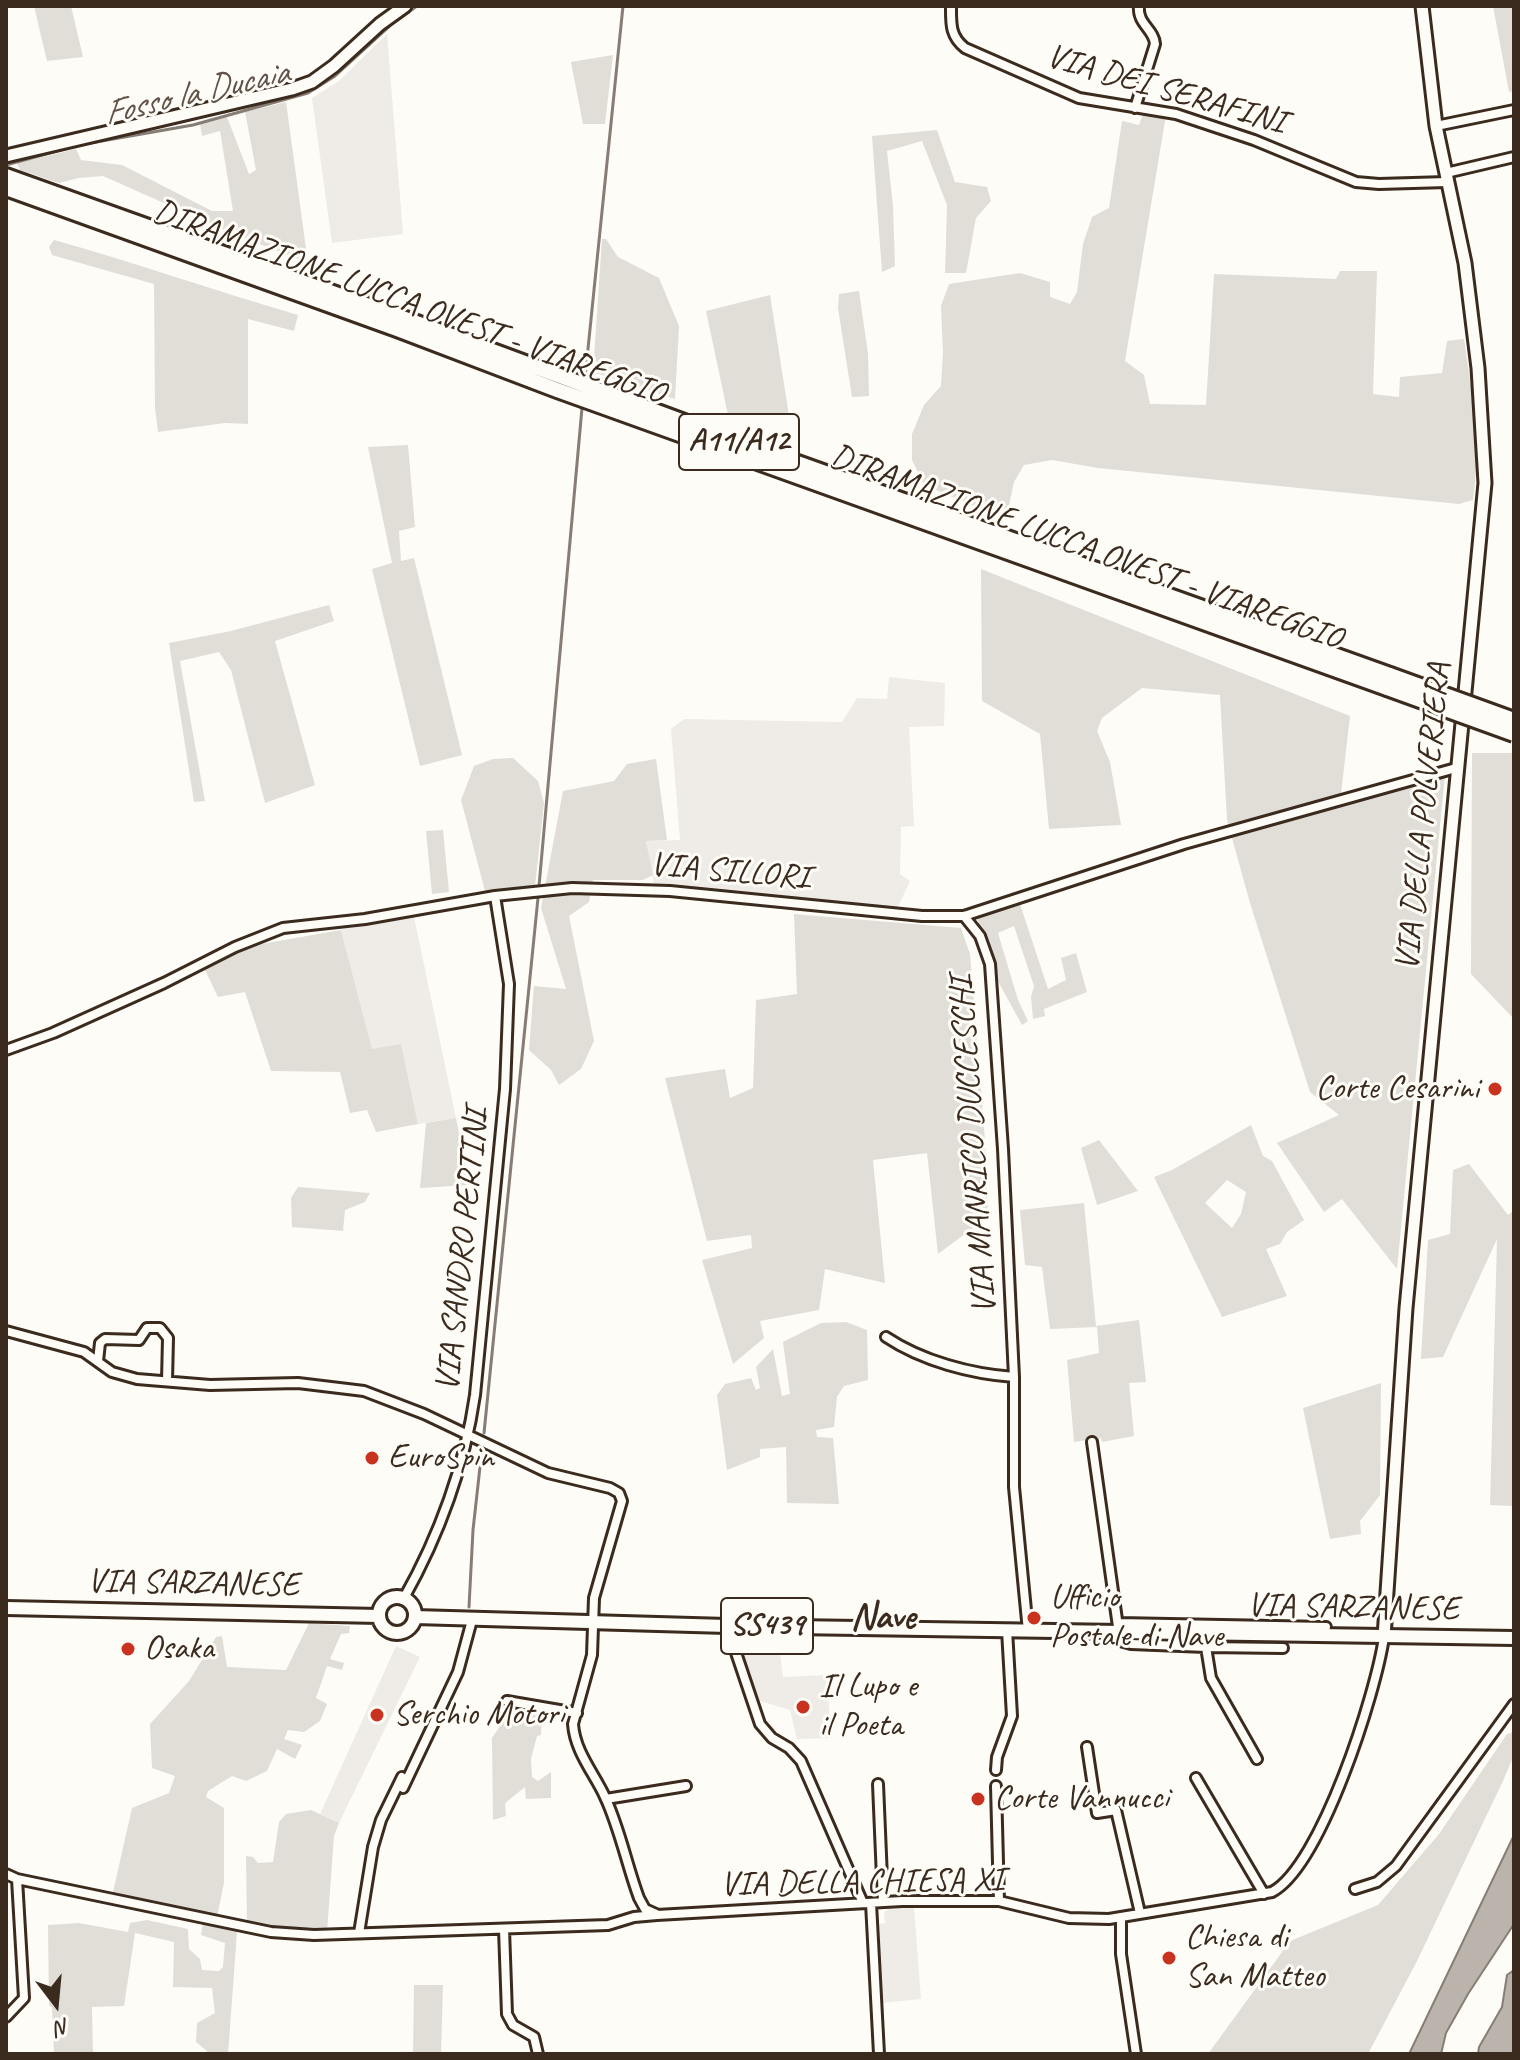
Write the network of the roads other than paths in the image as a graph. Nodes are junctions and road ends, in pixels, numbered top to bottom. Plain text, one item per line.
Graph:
1 (405, 6) edge
2 (951, 6) edge
3 (1139, 6) edge
4 (1422, 6) edge
5 (1135, 108) junction
6 (1514, 110) edge
7 (1436, 126) junction
8 (6, 156) edge
9 (1514, 157) edge
10 (6, 176) edge
11 (1446, 178) junction
12 (6, 188) edge
13 (89, 211) junction
14 (1388, 682) junction
15 (1514, 720) edge
16 (1514, 734) edge
17 (1456, 768) junction
18 (495, 896) junction
19 (964, 916) junction
20 (6, 1050) edge
21 (6, 1331) edge
22 (886, 1337) dead end
23 (98, 1361) junction
24 (1014, 1377) junction
25 (167, 1381) junction
26 (469, 1435) junction
27 (1092, 1442) dead end
28 (404, 1598) junction
29 (6, 1608) edge
30 (379, 1616) junction
31 (415, 1617) junction
32 (472, 1620) junction
33 (593, 1623) junction
34 (727, 1626) junction
35 (1326, 1627) dead end
36 (1118, 1628) junction
37 (1007, 1630) junction
38 (1028, 1631) junction
39 (1384, 1637) junction
40 (1514, 1638) edge
41 (1206, 1647) junction
42 (1283, 1648) dead end
43 (507, 1701) dead end
44 (1514, 1704) edge
45 (577, 1713) junction
46 (1087, 1747) dead end
47 (1257, 1759) dead end
48 (996, 1770) dead end
49 (403, 1775) dead end
50 (1196, 1778) dead end
51 (878, 1784) dead end
52 (686, 1786) dead end
53 (996, 1786) dead end
54 (403, 1788) dead end
55 (606, 1799) junction
56 (6, 1874) edge
57 (17, 1879) junction
58 (1355, 1889) dead end
59 (1264, 1894) junction
60 (999, 1901) junction
61 (883, 1902) junction
62 (867, 1903) junction
63 (1140, 1913) junction
64 (657, 1915) junction
65 (1121, 1917) junction
66 (504, 1929) junction
67 (359, 1933) junction
68 (6, 2017) edge
69 (538, 2054) edge
70 (879, 2054) edge
71 (1136, 2054) edge

1 - 8 street
2 - 5 street, VIA DEI SERAFINI
3 - 5 street
4 - 7 street, VIA DELLA POLVERIERA
5 - 11 street, VIA DEI SERAFINI
6 - 7 street
7 - 11 street, VIA DELLA POLVERIERA
9 - 11 street, VIA DEI SERAFINI
10 - 13 highway, DIRAMAZIONE LUCCA OVEST - VIAREGGIO / A11/A12
11 - 17 street, VIA DELLA POLVERIERA
12 - 13 highway, DIRAMAZIONE LUCCA OVEST - VIAREGGIO / A11/A12
13 - 14 highway, DIRAMAZIONE LUCCA OVEST - VIAREGGIO / A11/A12
14 - 15 highway, DIRAMAZIONE LUCCA OVEST - VIAREGGIO / A11/A12, bridge
14 - 16 highway, DIRAMAZIONE LUCCA OVEST - VIAREGGIO / A11/A12, bridge
17 - 19 street, VIA SILLORI
17 - 39 street, VIA DELLA POLVERIERA
18 - 19 street, VIA SILLORI
18 - 20 street, VIA SILLORI
18 - 26 street, VIA SANDRO PERTINI
19 - 24 street, VIA MANRICO DUCCESCHI
21 - 23 street
22 - 24 street
23 - 25 street
23 - 25 street
24 - 38 street, VIA MANRICO DUCCESCHI
25 - 26 street
26 - 28 street, VIA SANDRO PERTINI
26 - 33 street
27 - 36 street
28 - 30 main road
28 - 31 main road
29 - 30 main road, VIA SARZANESE
30 - 31 main road, VIA SARZANESE
31 - 32 main road, VIA SARZANESE / SS439
32 - 33 main road, VIA SARZANESE / SS439
32 - 54 street
33 - 34 main road, VIA SARZANESE / SS439
33 - 45 street
34 - 37 main road, VIA SARZANESE / SS439
34 - 62 street
35 - 36 street
36 - 38 main road, VIA SARZANESE / SS439
36 - 39 main road, VIA SARZANESE / SS439
36 - 41 street
37 - 38 main road, VIA SARZANESE / SS439
37 - 48 street
39 - 40 main road, VIA SARZANESE / SS439
39 - 59 street, VIA DELLA CHIESA XI
41 - 42 street
41 - 47 street
43 - 45 street
44 - 58 street
45 - 55 street
46 - 63 street
49 - 67 street
50 - 59 street
51 - 61 street
52 - 55 street
53 - 60 street
55 - 64 street
56 - 57 street, VIA DELLA CHIESA XI
57 - 67 street, VIA DELLA CHIESA XI
57 - 68 street
59 - 63 street, VIA DELLA CHIESA XI
60 - 61 street, VIA DELLA CHIESA XI
60 - 65 street, VIA DELLA CHIESA XI
61 - 62 street, VIA DELLA CHIESA XI
62 - 64 street, VIA DELLA CHIESA XI
62 - 70 street
63 - 65 street, VIA DELLA CHIESA XI
64 - 66 street, VIA DELLA CHIESA XI
65 - 71 street
66 - 67 street, VIA DELLA CHIESA XI
66 - 69 street

